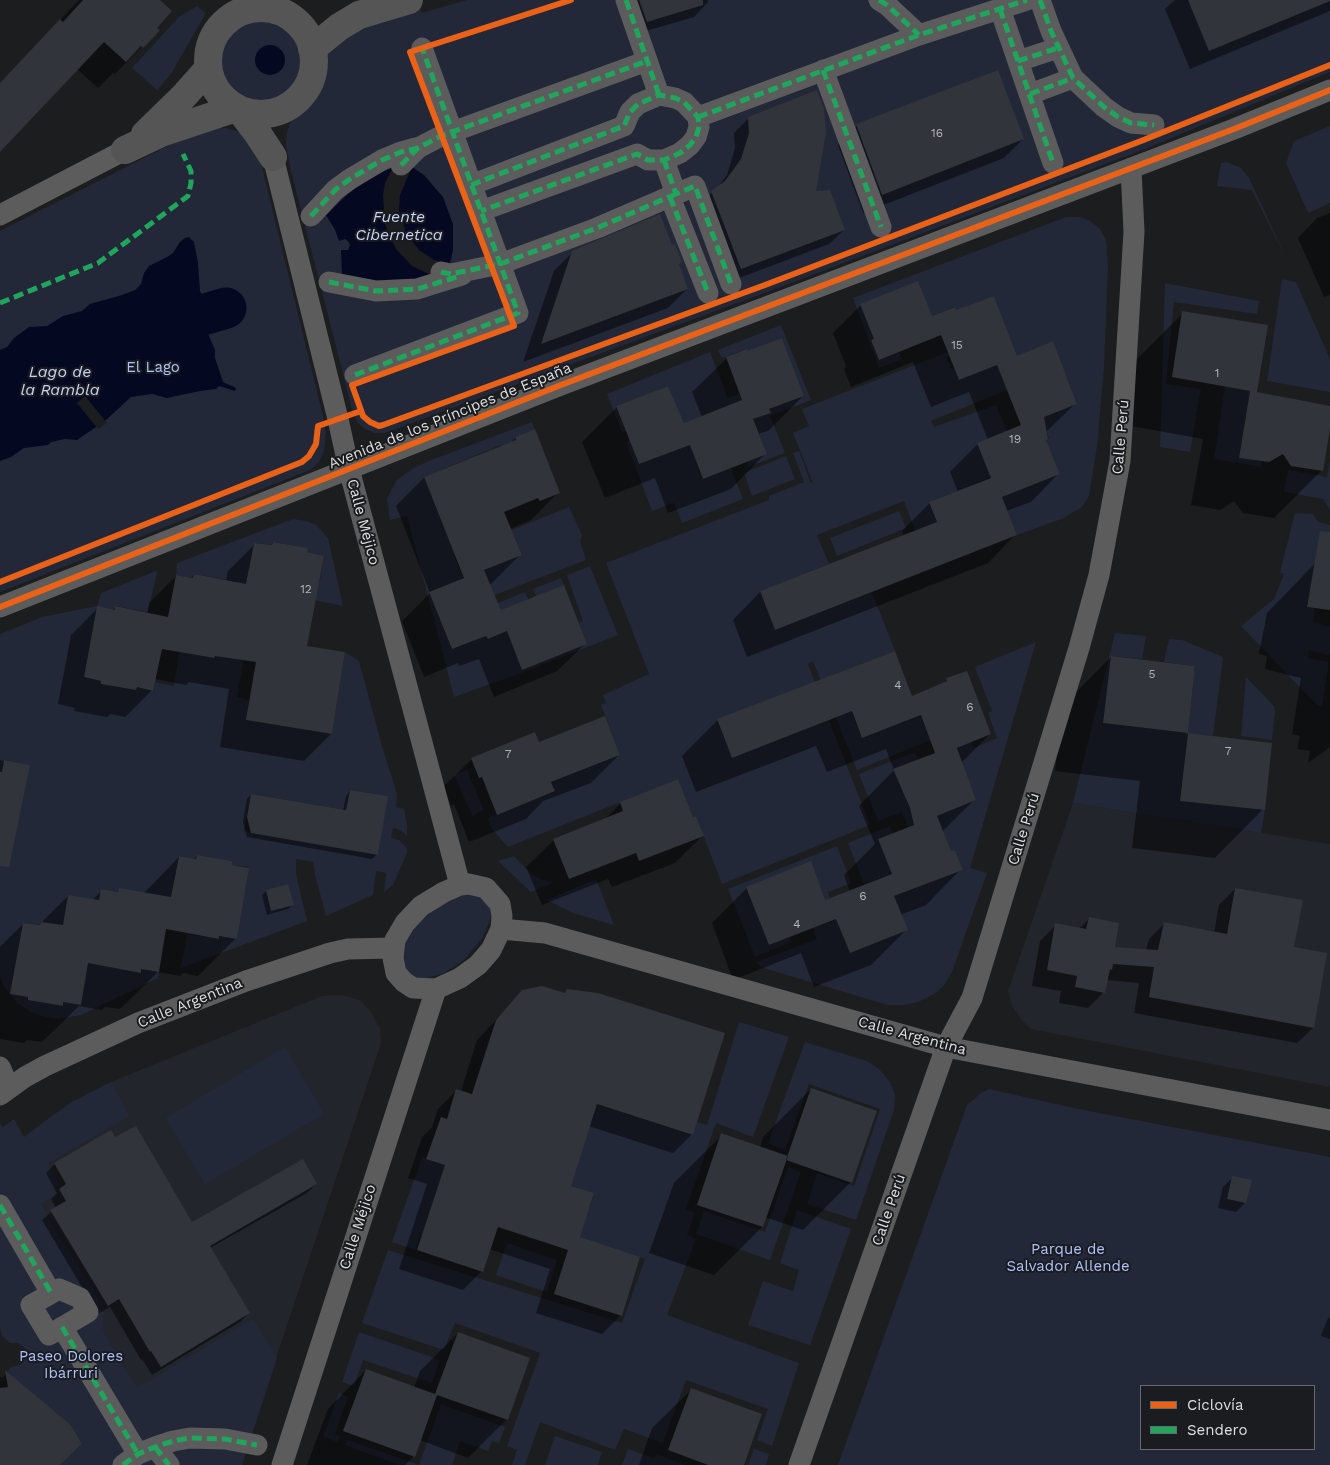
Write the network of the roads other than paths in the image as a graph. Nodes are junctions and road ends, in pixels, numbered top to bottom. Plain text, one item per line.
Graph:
1 (409, 0) edge
2 (626, 0) edge
3 (879, 0) edge
4 (1027, 0) edge
5 (1040, 0) edge
6 (288, 8) edge
7 (1000, 9) junction
8 (229, 11) edge
9 (920, 35) junction
10 (422, 48) dead end
11 (1058, 48) junction
12 (312, 49) junction
13 (646, 61) junction
14 (1018, 61) junction
15 (208, 68) junction
16 (823, 70) junction
17 (1073, 78) junction
18 (1330, 90) edge
19 (1030, 94) junction
20 (659, 95) junction
21 (290, 106) junction
22 (237, 109) junction
23 (698, 118) junction
24 (1154, 125) dead end
25 (451, 132) junction
26 (418, 148) junction
27 (125, 150) junction
28 (272, 157) junction
29 (664, 160) junction
30 (1053, 163) dead end
31 (402, 165) dead end
32 (1131, 168) junction
33 (471, 185) junction
34 (673, 196) junction
35 (481, 211) junction
36 (0, 215) edge
37 (311, 216) dead end
38 (881, 227) dead end
39 (500, 264) junction
40 (474, 270) junction
41 (441, 272) dead end
42 (329, 282) dead end
43 (731, 284) dead end
44 (708, 294) dead end
45 (355, 375) dead end
46 (349, 469) junction
47 (0, 607) edge
48 (460, 885) junction
49 (501, 930) junction
50 (393, 948) junction
51 (436, 989) junction
52 (946, 1047) junction
53 (0, 1067) edge
54 (4, 1092) edge
55 (1330, 1120) edge
56 (0, 1205) edge
57 (52, 1293) junction
58 (62, 1327) junction
59 (257, 1445) dead end
60 (139, 1455) edge
61 (169, 1465) edge
62 (282, 1465) edge
63 (799, 1465) edge

1 - 12 street
2 - 13 street
3 - 9 street
4 - 7 street
5 - 11 street
6 - 8 street
6 - 12 street
7 - 9 street
7 - 14 street
8 - 15 street
9 - 16 street
10 - 25 street
11 - 14 street
11 - 17 street
12 - 21 street
13 - 20 street
13 - 25 street
14 - 19 street
15 - 22 street
15 - 27 street
16 - 23 street
16 - 38 street
17 - 19 street
17 - 24 street
18 - 32 street, Avenida de los Príncipes de España
19 - 30 street
20 - 23 street
20 - 33 street
21 - 22 street
21 - 28 street, Calle Méjico
22 - 27 street
22 - 28 street, Calle Méjico
23 - 29 street
25 - 26 street
25 - 33 street
26 - 31 street
26 - 37 street
27 - 36 street
28 - 46 street, Calle Méjico
29 - 34 street
29 - 35 street
32 - 46 street, Avenida de los Príncipes de España
32 - 52 street, Calle Perú
33 - 35 street
34 - 39 street
34 - 43 street
34 - 44 street
35 - 39 street
39 - 40 street
39 - 45 street
40 - 41 street
40 - 42 street
46 - 47 street, Avenida de los Príncipes de España
46 - 48 street, Calle Méjico
48 - 49 street
48 - 50 street
49 - 51 street
49 - 52 street, Calle Argentina
50 - 51 street
50 - 54 street, Calle Argentina
51 - 62 street, Calle Méjico
52 - 55 street, Calle Argentina
52 - 63 street, Calle Perú
53 - 54 street
56 - 57 street
57 - 58 street
57 - 58 street
58 - 60 street
59 - 60 street
60 - 61 street

